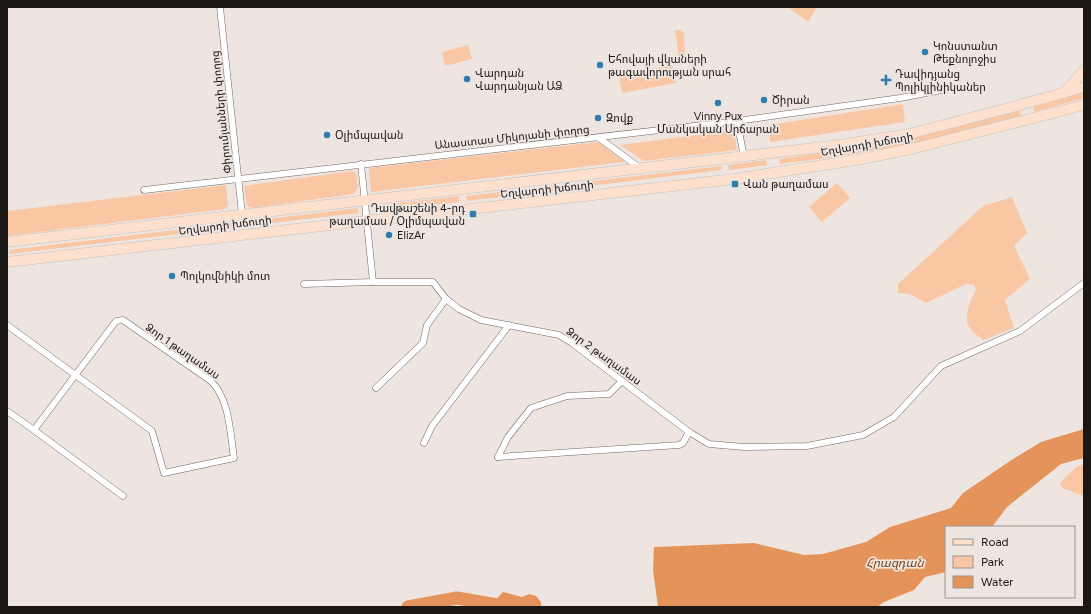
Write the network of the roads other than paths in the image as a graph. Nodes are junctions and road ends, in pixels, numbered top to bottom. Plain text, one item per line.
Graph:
1 (220, 7) edge
2 (1084, 70) edge
3 (1084, 86) edge
4 (952, 88) dead end
5 (1064, 93) junction
6 (1027, 104) junction
7 (1084, 105) edge
8 (1030, 120) junction
9 (737, 121) junction
10 (599, 138) junction
11 (770, 154) junction
12 (744, 157) junction
13 (361, 164) junction
14 (640, 168) junction
15 (773, 173) junction
16 (238, 178) junction
17 (144, 190) dead end
18 (364, 200) junction
19 (242, 214) junction
20 (366, 221) junction
21 (7, 242) edge
22 (7, 262) edge
23 (373, 282) junction
24 (1084, 283) edge
25 (304, 284) dead end
26 (446, 299) junction
27 (7, 325) edge
28 (509, 325) junction
29 (76, 375) junction
30 (622, 381) junction
31 (376, 388) dead end
32 (7, 410) edge
33 (34, 430) junction
34 (689, 432) junction
35 (424, 443) dead end
36 (123, 496) dead end

1 - 16 street, Փիրումյանների փողոց
2 - 5 main road
3 - 5 main road, Եղվարդի խճուղի
4 - 9 street, Անաստաս Միկոյանի փողոց
5 - 6 main road, Եղվարդի խճուղի
6 - 8 main road
6 - 11 main road, Եղվարդի խճուղի
7 - 8 main road, Եղվարդի խճուղի
8 - 15 main road, Եղվարդի խճուղի
9 - 10 street, Անաստաս Միկոյանի փողոց
9 - 12 street
10 - 13 street, Անաստաս Միկոյանի փողոց
10 - 14 street
11 - 12 main road, Եղվարդի խճուղի
11 - 15 main road
12 - 14 main road, Եղվարդի խճուղի
13 - 16 street, Անաստաս Միկոյանի փողոց
13 - 18 street
14 - 18 main road, Եղվարդի խճուղի
15 - 20 main road, Եղվարդի խճուղի
16 - 17 street, Անաստաս Միկոյանի փողոց
16 - 19 street, Փիրումյանների փողոց
18 - 19 main road, Եղվարդի խճուղի
18 - 20 street
19 - 21 main road, Եղվարդի խճուղի
20 - 22 main road, Եղվարդի խճուղի
20 - 23 street
23 - 25 street
23 - 26 street, Ձոր 2 թաղամաս
24 - 34 street, Ձոր 2 թաղամաս
26 - 28 street, Ձոր 2 թաղամաս
26 - 31 street
27 - 29 street, Ձոր 1 թաղամաս
28 - 30 street, Ձոր 2 թաղամաս
28 - 35 street
29 - 29 street, Ձոր 1 թաղամաս
29 - 33 street, Ձոր 1 թաղամաս
30 - 34 street, Ձոր 2 թաղամաս
30 - 34 street
32 - 33 street
33 - 36 street

